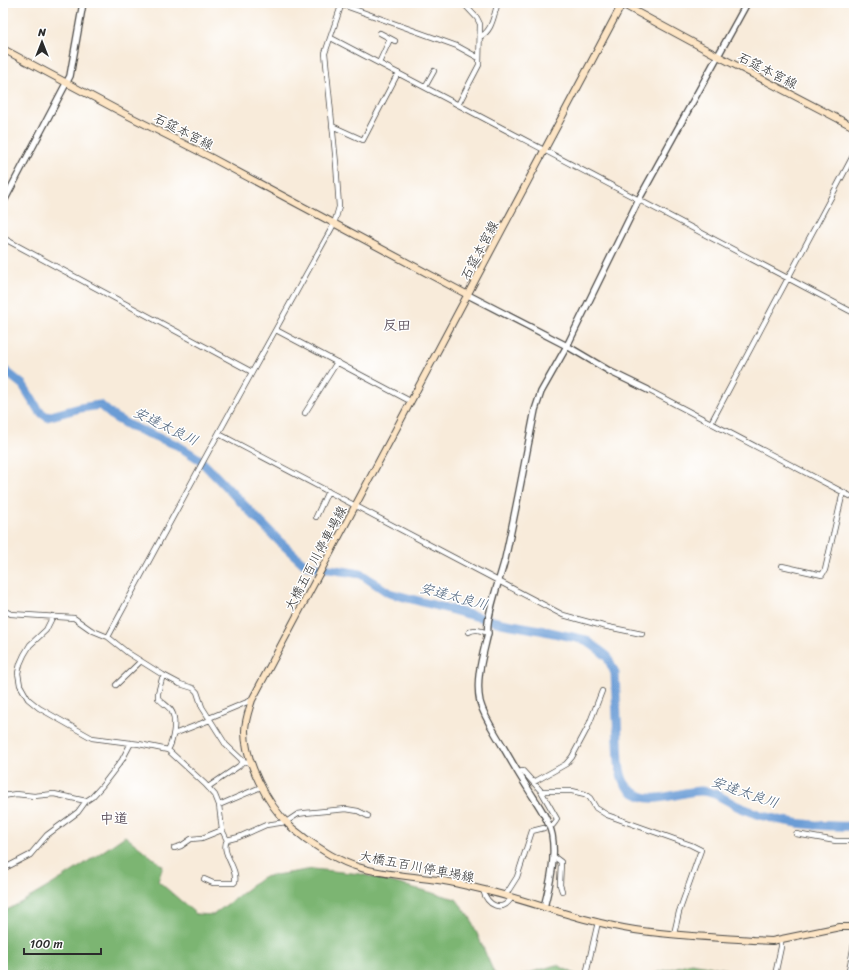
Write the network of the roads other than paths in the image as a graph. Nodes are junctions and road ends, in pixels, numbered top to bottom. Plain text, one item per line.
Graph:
1 (83, 3) edge
2 (463, 3) edge
3 (498, 3) edge
4 (747, 3) edge
5 (341, 4) edge
6 (621, 4) edge
7 (380, 33) dead end
8 (480, 37) junction
9 (331, 38) junction
10 (3, 49) edge
11 (718, 56) junction
12 (479, 58) junction
13 (379, 63) junction
14 (434, 70) dead end
15 (398, 73) junction
16 (67, 82) junction
17 (425, 87) junction
18 (458, 105) junction
19 (332, 126) junction
20 (854, 127) edge
21 (544, 150) junction
22 (854, 154) edge
23 (638, 201) junction
24 (3, 203) edge
25 (334, 224) junction
26 (3, 238) edge
27 (788, 278) junction
28 (468, 295) junction
29 (854, 313) edge
30 (276, 330) junction
31 (566, 346) junction
32 (337, 362) junction
33 (252, 372) junction
34 (648, 390) joint
35 (410, 401) junction
36 (305, 413) dead end
37 (711, 423) junction
38 (219, 434) junction
39 (328, 491) junction
40 (843, 492) junction
41 (854, 498) edge
42 (356, 505) junction
43 (316, 517) dead end
44 (782, 566) dead end
45 (500, 581) junction
46 (3, 610) edge
47 (53, 616) junction
48 (487, 631) junction
49 (470, 632) dead end
50 (642, 634) dead end
51 (108, 637) junction
52 (141, 661) junction
53 (163, 675) junction
54 (116, 685) dead end
55 (602, 691) dead end
56 (252, 700) junction
57 (209, 719) junction
58 (174, 734) junction
59 (130, 743) junction
60 (168, 750) junction
61 (243, 761) junction
62 (251, 763) junction
63 (518, 772) junction
64 (534, 782) junction
65 (261, 787) junction
66 (208, 788) junction
67 (541, 790) junction
68 (3, 796) edge
69 (86, 801) junction
70 (219, 805) junction
71 (368, 816) dead end
72 (286, 822) junction
73 (553, 825) dead end
74 (544, 828) dead end
75 (222, 830) junction
76 (796, 834) dead end
77 (227, 840) junction
78 (854, 841) edge
79 (174, 848) dead end
80 (553, 856) junction
81 (3, 869) edge
82 (204, 879) dead end
83 (483, 890) junction
84 (562, 891) dead end
85 (505, 896) junction
86 (512, 897) junction
87 (544, 907) junction
88 (598, 922) junction
89 (854, 927) edge
90 (674, 934) junction
91 (781, 939) junction
92 (854, 939) edge
93 (854, 944) edge
94 (586, 970) dead end
95 (775, 975) edge
96 (848, 975) edge

1 - 16 street
2 - 8 street
3 - 8 street
4 - 11 street
5 - 9 street
5 - 12 street
6 - 11 main road, 石筵本宮線
6 - 21 main road, 石筵本宮線
7 - 13 street
8 - 12 street
9 - 13 street
9 - 19 street
10 - 16 main road, 石筵本宮線
11 - 20 main road, 石筵本宮線
11 - 23 street
12 - 18 street
13 - 15 street
14 - 17 street
15 - 17 street
15 - 19 street
16 - 24 street
16 - 25 main road, 石筵本宮線
17 - 18 street
18 - 21 street
19 - 25 street
21 - 23 street
21 - 28 main road, 石筵本宮線
22 - 27 street
23 - 27 street
23 - 31 street
25 - 28 main road, 石筵本宮線
25 - 30 street
26 - 33 street
27 - 29 street
27 - 37 street
28 - 31 street
28 - 35 main road, 大橋五百川停車場線
30 - 32 street
30 - 33 street
31 - 34 street
31 - 45 street
32 - 35 street
32 - 36 street
33 - 38 street
34 - 37 street
35 - 42 main road, 大橋五百川停車場線
37 - 40 street
38 - 39 street
38 - 51 street
39 - 42 street
39 - 43 street
40 - 41 street
40 - 44 street
42 - 45 street
42 - 56 main road, 大橋五百川停車場線
45 - 48 street
45 - 50 street
46 - 47 street
47 - 51 street
47 - 59 street
48 - 49 street
48 - 63 street
51 - 52 street
52 - 53 street
52 - 54 street
53 - 57 street
53 - 58 street
55 - 64 street
56 - 57 street
56 - 62 main road, 大橋五百川停車場線
57 - 58 street
57 - 61 street
58 - 60 street
59 - 60 street
59 - 69 street
60 - 66 street
61 - 62 street
61 - 66 street
62 - 65 main road, 大橋五百川停車場線
63 - 64 street
63 - 80 street
64 - 67 street
65 - 70 street
65 - 72 main road, 大橋五百川停車場線
66 - 70 street
67 - 73 street
67 - 90 street
68 - 69 street
69 - 81 street
70 - 75 street
71 - 72 street
72 - 77 street
72 - 83 main road, 大橋五百川停車場線
74 - 85 street
75 - 77 street
75 - 79 street
76 - 78 street
77 - 82 street
80 - 84 street
80 - 87 street
83 - 85 main road, 大橋五百川停車場線
83 - 86 street
85 - 86 main road, 大橋五百川停車場線
86 - 87 main road, 大橋五百川停車場線
87 - 88 main road, 大橋五百川停車場線
88 - 90 main road, 大橋五百川停車場線
88 - 94 street
89 - 91 main road, 大橋五百川停車場線
89 - 92 street
90 - 91 main road, 大橋五百川停車場線
91 - 95 street
93 - 96 street

